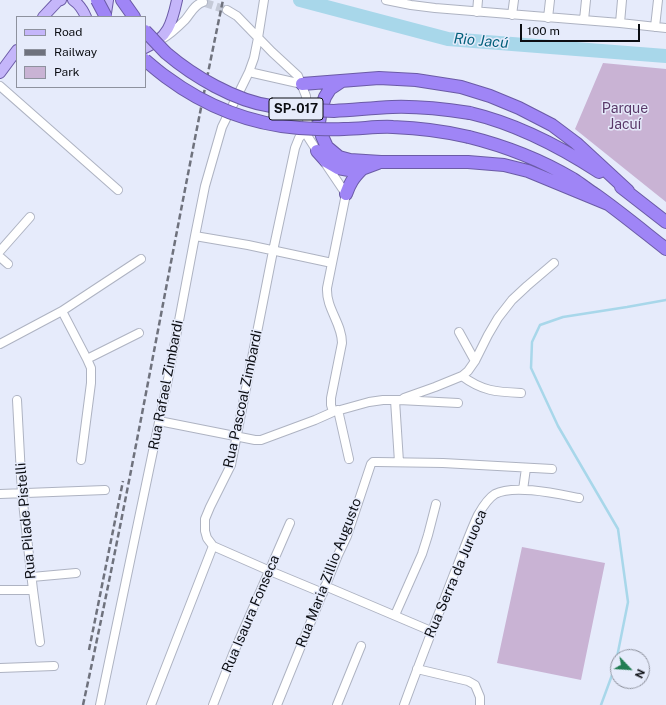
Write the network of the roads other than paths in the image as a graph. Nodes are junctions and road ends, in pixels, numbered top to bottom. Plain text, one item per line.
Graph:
1 (52, 0) edge
2 (61, 0) edge
3 (73, 0) edge
4 (80, 0) edge
5 (97, 0) edge
6 (108, 0) edge
7 (122, 0) edge
8 (177, 0) edge
9 (264, 0) edge
10 (386, 0) edge
11 (478, 0) edge
12 (514, 0) edge
13 (550, 0) edge
14 (586, 0) edge
15 (622, 0) edge
16 (658, 0) edge
17 (203, 2) edge
18 (436, 4) edge
19 (227, 10) tunnel mouth
20 (477, 12) junction
21 (85, 15) edge
22 (512, 15) junction
23 (43, 16) edge
24 (43, 16) edge
25 (105, 16) edge
26 (106, 16) edge
27 (133, 16) edge
28 (548, 18) junction
29 (584, 20) junction
30 (620, 23) junction
31 (655, 27) junction
32 (666, 28) edge
33 (146, 32) edge
34 (258, 38) junction
35 (160, 40) junction
36 (146, 47) edge
37 (16, 51) edge
38 (146, 61) edge
39 (249, 72) junction
40 (0, 73) edge
41 (342, 81) junction
42 (302, 84) junction
43 (0, 86) edge
44 (307, 129) junction
45 (317, 151) junction
46 (381, 162) junction
47 (362, 170) junction
48 (118, 190) dead end
49 (628, 191) junction
50 (346, 194) junction
51 (608, 204) junction
52 (30, 217) dead end
53 (666, 222) edge
54 (195, 236) junction
55 (666, 249) edge
56 (0, 251) edge
57 (273, 251) junction
58 (0, 257) edge
59 (141, 259) dead end
60 (554, 262) dead end
61 (332, 263) junction
62 (8, 264) dead end
63 (62, 311) junction
64 (459, 332) dead end
65 (139, 333) dead end
66 (0, 344) edge
67 (87, 359) junction
68 (475, 361) junction
69 (462, 376) junction
70 (521, 393) dead end
71 (17, 400) dead end
72 (397, 400) junction
73 (458, 403) dead end
74 (335, 411) junction
75 (159, 421) junction
76 (236, 436) junction
77 (349, 459) dead end
78 (82, 460) dead end
79 (399, 462) junction
80 (526, 468) junction
81 (552, 469) dead end
82 (105, 490) dead end
83 (523, 490) junction
84 (0, 494) edge
85 (22, 494) junction
86 (579, 498) dead end
87 (436, 504) dead end
88 (290, 523) dead end
89 (213, 546) junction
90 (270, 571) junction
91 (76, 573) dead end
92 (32, 577) junction
93 (324, 589) junction
94 (0, 590) edge
95 (33, 590) junction
96 (395, 615) junction
97 (431, 631) junction
98 (40, 642) dead end
99 (361, 646) dead end
100 (54, 666) dead end
101 (0, 668) edge
102 (417, 669) junction
103 (100, 705) edge
104 (151, 705) edge
105 (213, 705) edge
106 (277, 705) edge
107 (337, 705) edge
108 (404, 705) edge
109 (480, 705) edge

1 - 23 main road
2 - 24 main road
3 - 21 main road
4 - 21 main road
5 - 25 highway, bridge
6 - 26 main road
7 - 27 highway
8 - 35 main road
9 - 34 street, Rua Rafael Zimbardi
10 - 18 street
11 - 20 street
12 - 22 street
13 - 28 street
14 - 29 street
15 - 30 street
16 - 31 street
17 - 35 street
18 - 20 street
19 - 34 street
20 - 22 street
22 - 28 street
28 - 29 street
29 - 30 street
30 - 31 street
31 - 32 street
33 - 49 highway, SP-017, bridge
34 - 39 street, Rua Rafael Zimbardi
34 - 42 street
35 - 36 main road
37 - 40 main road
38 - 51 highway, SP-017, bridge
39 - 42 street
39 - 54 street, Rua Rafael Zimbardi
41 - 42 highway
41 - 46 highway
41 - 49 highway
42 - 44 street
43 - 48 street
44 - 45 street
44 - 57 street, Rua Pascoal Zimbardi
45 - 47 highway
45 - 50 street
46 - 47 highway
46 - 51 highway
47 - 50 highway
49 - 53 highway, SP-017
50 - 61 street
51 - 55 highway, SP-017
52 - 56 street
54 - 57 street
54 - 75 street, Rua Rafael Zimbardi
57 - 61 street
57 - 76 street, Rua Pascoal Zimbardi
58 - 62 street
59 - 63 street
60 - 68 street
61 - 74 street
63 - 66 street
63 - 67 street
64 - 68 street
65 - 67 street
67 - 78 street
68 - 69 street
69 - 70 street
69 - 72 street
71 - 85 street, Rua Pilade Pistelli
72 - 73 street
72 - 74 street
72 - 79 street
74 - 76 street
74 - 77 street
75 - 76 street
75 - 103 street, Rua Rafael Zimbardi
76 - 89 street, Rua Pascoal Zimbardi
79 - 80 street, Rua Maria Zillio Augusto
79 - 93 street, Rua Maria Zillio Augusto
80 - 81 street, Rua Maria Zillio Augusto
80 - 83 street
82 - 85 street
83 - 86 street, Rua Serra da Juruoca
83 - 97 street, Rua Serra da Juruoca
84 - 85 street
85 - 92 street, Rua Pilade Pistelli
87 - 96 street
88 - 90 street, Rua Isaura Fonseca
89 - 90 street
89 - 104 street
90 - 93 street
90 - 105 street, Rua Isaura Fonseca
91 - 92 street
92 - 95 street, Rua Pilade Pistelli
93 - 96 street
93 - 106 street, Rua Maria Zillio Augusto
94 - 95 street
95 - 98 street, Rua Pilade Pistelli
96 - 97 street
97 - 102 street, Rua Serra da Juruoca
99 - 107 street
100 - 101 street
102 - 108 street, Rua Serra da Juruoca
102 - 109 street

